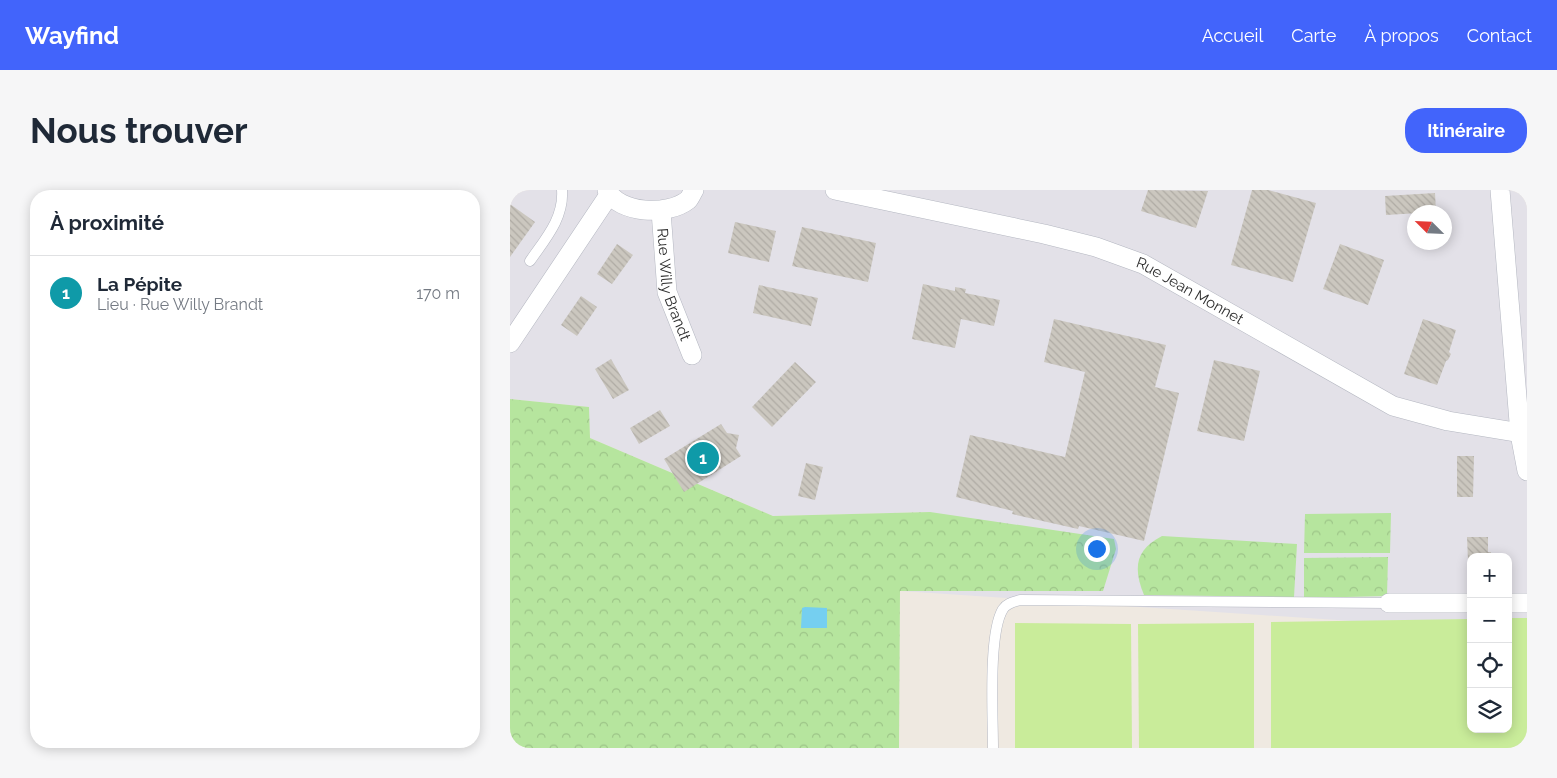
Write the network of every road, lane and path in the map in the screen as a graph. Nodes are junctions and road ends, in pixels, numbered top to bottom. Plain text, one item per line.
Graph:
1 (562, 190) edge
2 (694, 190) edge
3 (835, 190) edge
4 (1500, 190) edge
5 (608, 192) edge
6 (661, 211) junction
7 (530, 261) dead end
8 (510, 344) edge
9 (692, 355) dead end
10 (1523, 434) edge
11 (1527, 471) edge
12 (1390, 603) joint
13 (1467, 603) edge
14 (1512, 603) edge
15 (1527, 603) edge
16 (992, 748) edge

1 - 7 lane
2 - 6 street
3 - 10 street, Rue Jean Monnet
4 - 10 street
5 - 6 street
5 - 8 street
6 - 9 street, Rue Willy Brandt
10 - 11 street
12 - 13 street
12 - 16 lane
14 - 15 street

